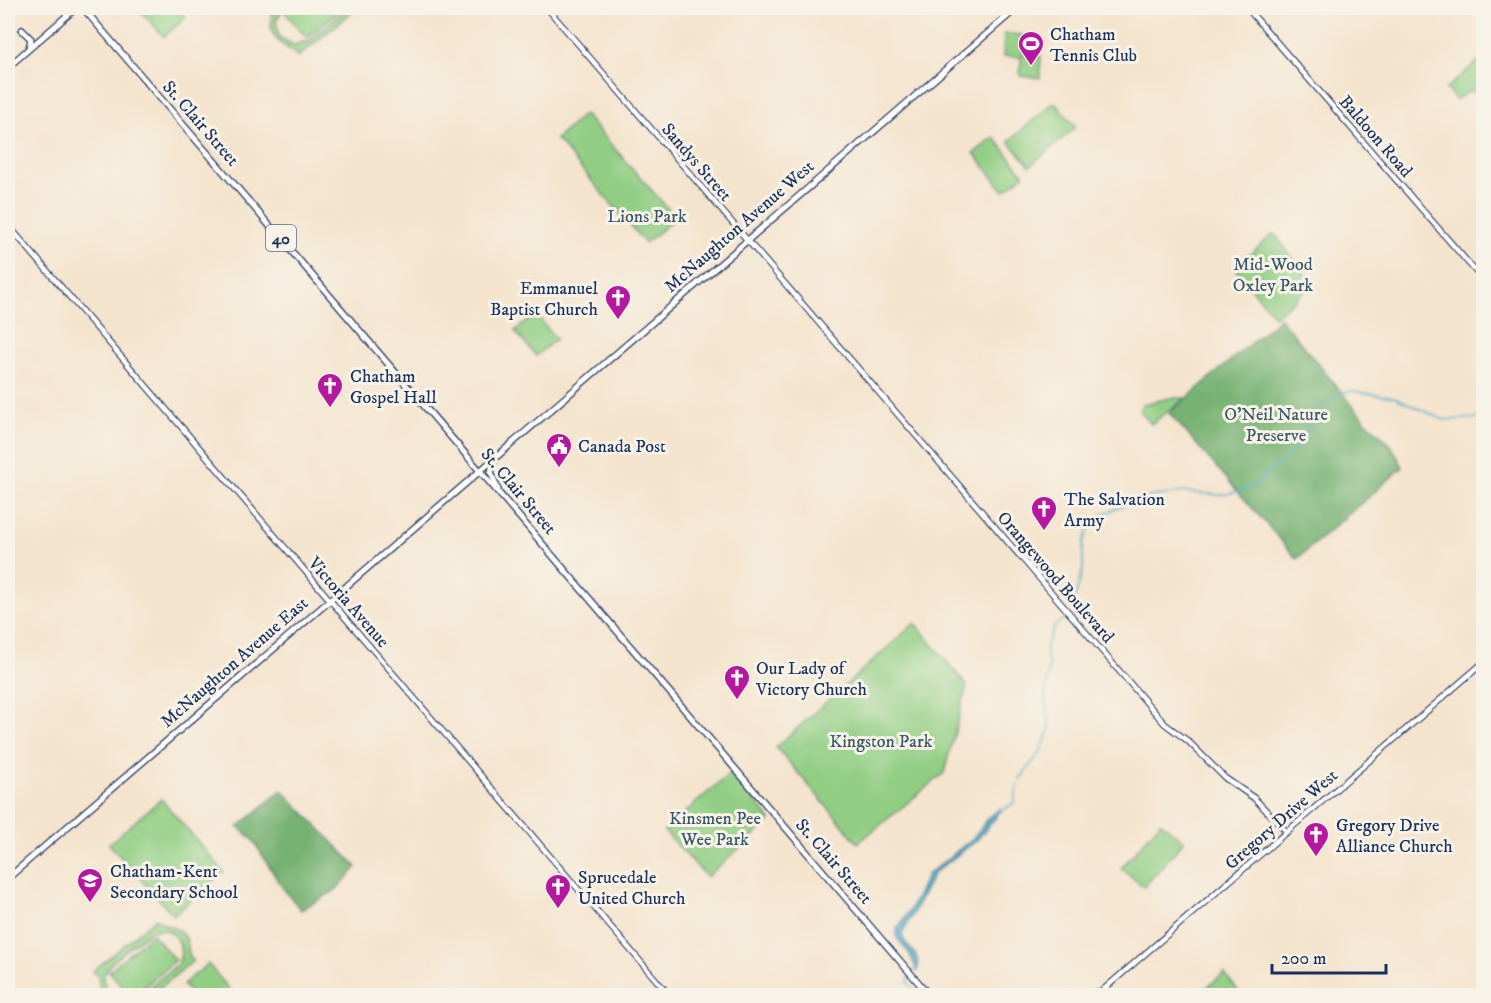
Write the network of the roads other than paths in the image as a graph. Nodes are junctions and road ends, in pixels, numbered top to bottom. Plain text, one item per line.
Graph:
1 (76, 8) edge
2 (83, 8) edge
3 (547, 8) edge
4 (1017, 8) edge
5 (1247, 8) edge
6 (22, 30) dead end
7 (29, 49) junction
8 (8, 67) edge
9 (8, 225) edge
10 (747, 240) junction
11 (1484, 282) edge
12 (922, 442) joint
13 (495, 455) junction
14 (480, 468) junction
15 (498, 490) junction
16 (329, 599) junction
17 (1484, 662) edge
18 (1287, 832) junction
19 (8, 878) edge
20 (670, 996) edge
21 (930, 996) edge
22 (1096, 996) edge

1 - 7 main road
2 - 14 main road, St. Clair Street / 40
3 - 10 street, Sandys Street
4 - 10 main road, McNaughton Avenue West
5 - 11 street, Baldoon Road
6 - 7 main road
7 - 8 main road
9 - 16 street, Victoria Avenue
10 - 12 street, Sandys Street
10 - 13 main road, McNaughton Avenue West
12 - 18 street, Orangewood Boulevard
13 - 14 main road, McNaughton Avenue West
13 - 15 main road
14 - 15 main road, St. Clair Street / 40
14 - 16 main road, McNaughton Avenue East
15 - 21 main road, St. Clair Street / 40
16 - 19 main road, McNaughton Avenue East
16 - 20 street, Victoria Avenue
17 - 18 street, Gregory Drive West
18 - 22 street, Gregory Drive West

